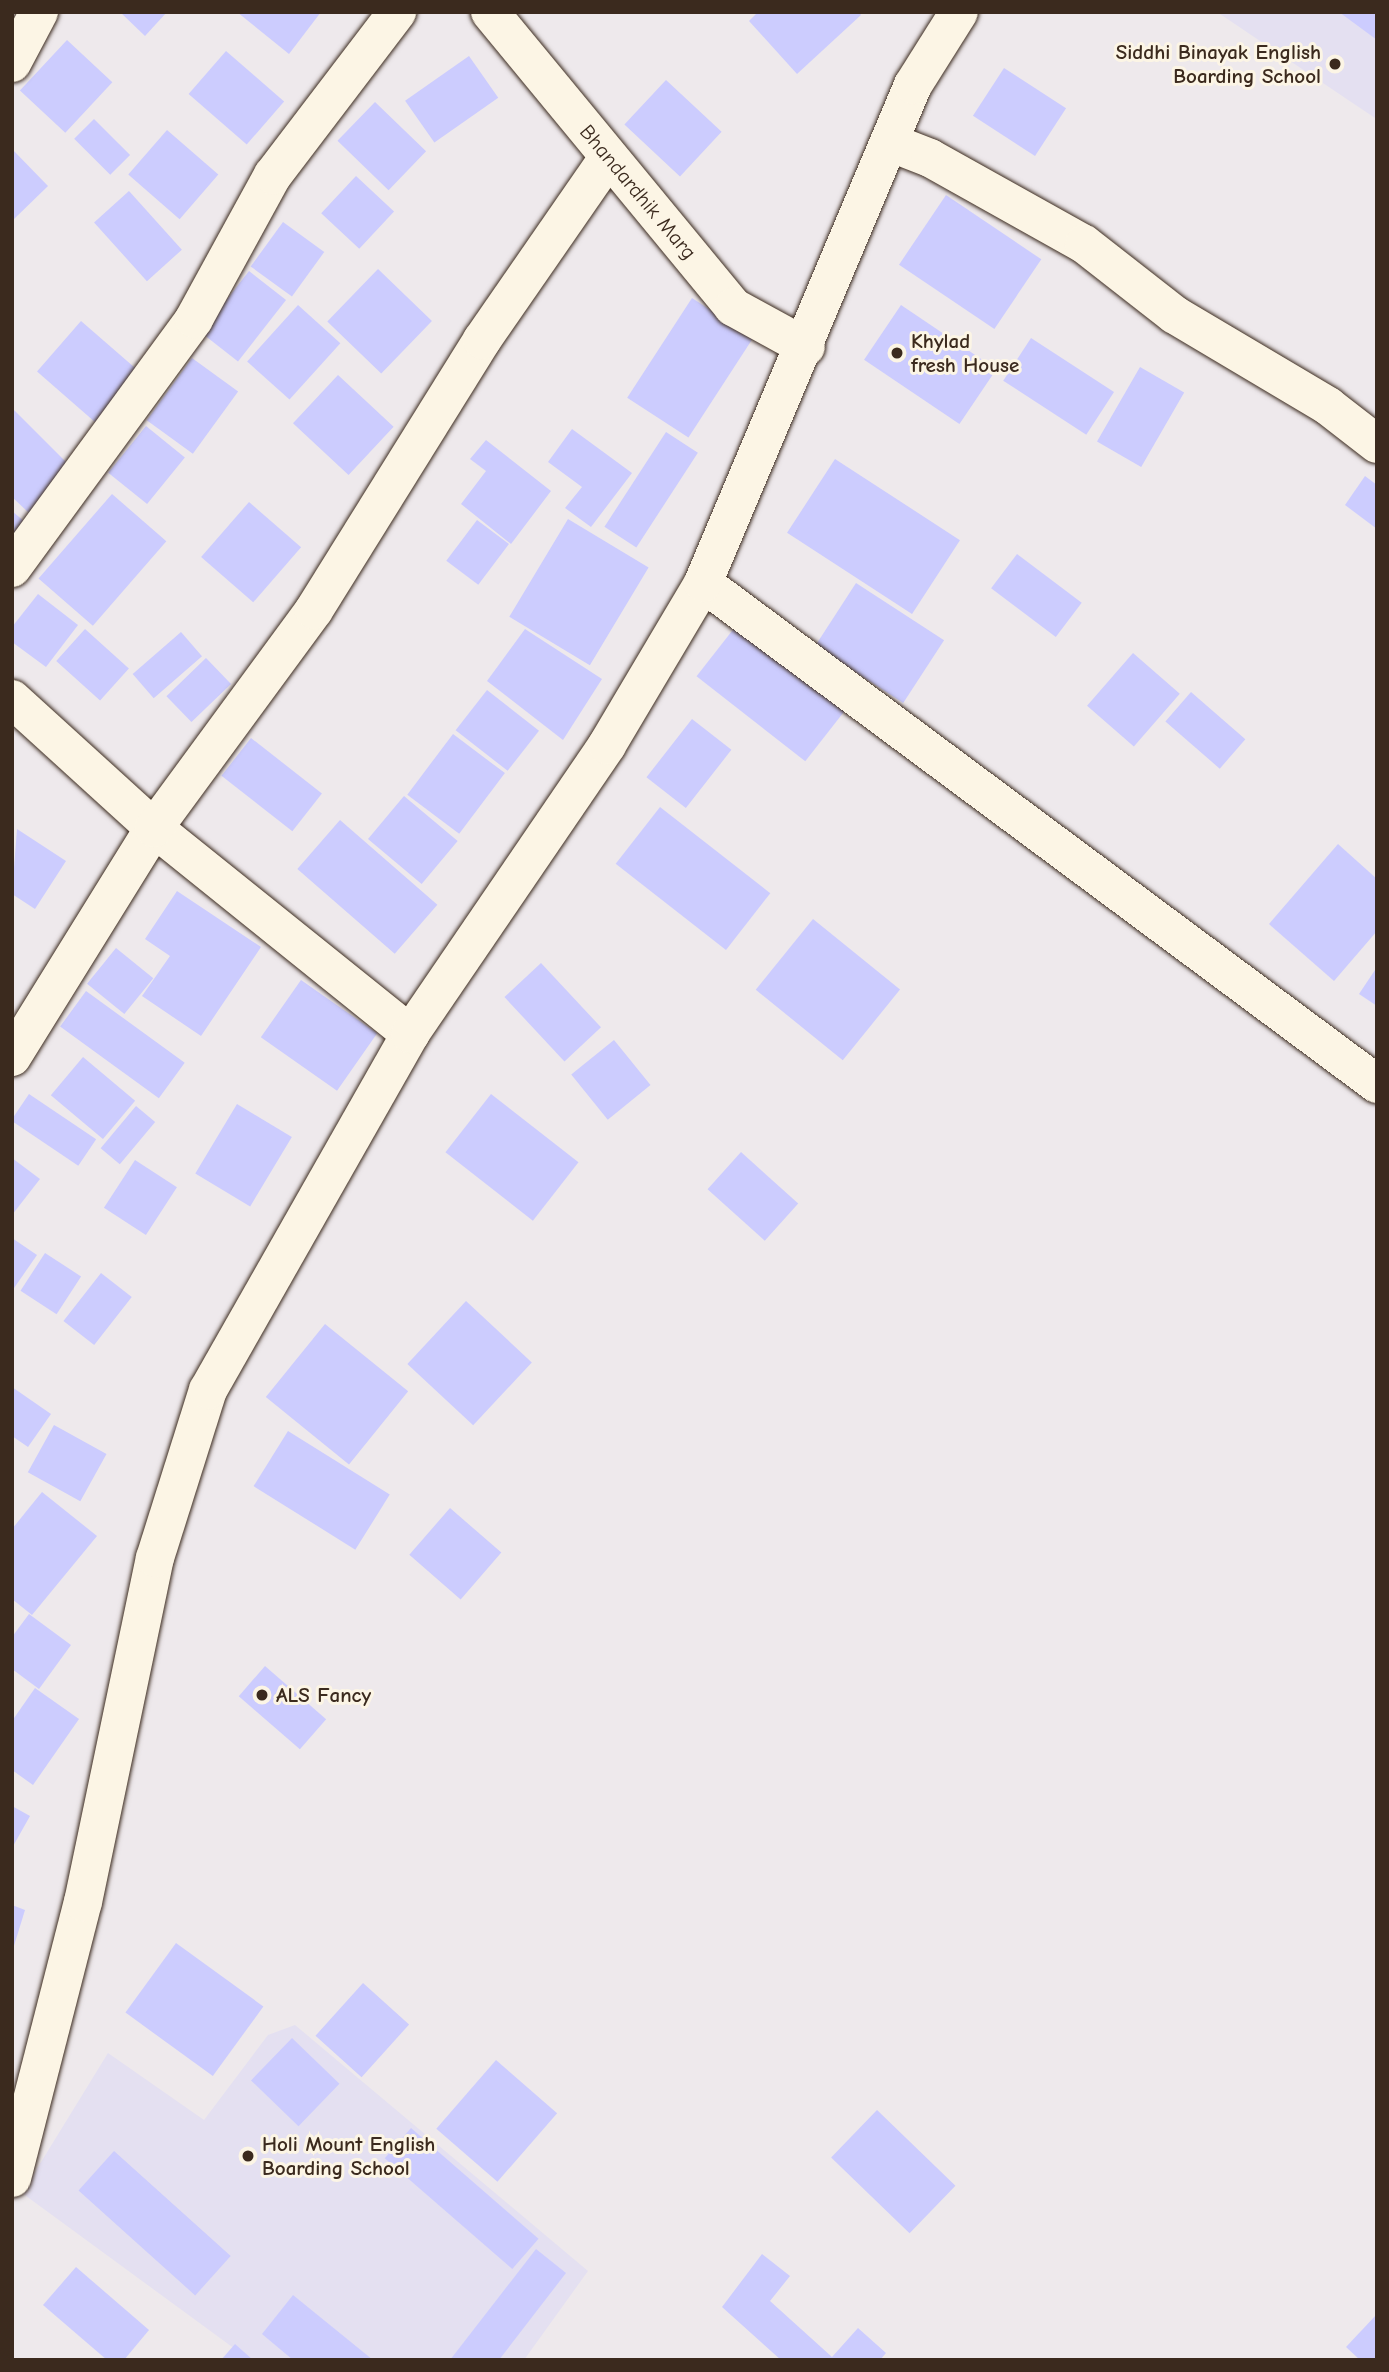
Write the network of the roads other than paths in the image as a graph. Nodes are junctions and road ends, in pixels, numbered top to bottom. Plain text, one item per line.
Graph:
1 (38, 12) edge
2 (397, 12) edge
3 (490, 12) edge
4 (959, 12) edge
5 (12, 63) edge
6 (889, 142) junction
7 (608, 158) junction
8 (806, 347) junction
9 (1377, 444) edge
10 (12, 568) edge
11 (703, 583) junction
12 (12, 699) edge
13 (154, 828) junction
14 (410, 1034) junction
15 (12, 1056) edge
16 (1377, 1084) edge
17 (12, 2178) edge

1 - 5 street
2 - 10 street
3 - 7 street, Bhandardhik Marg
4 - 6 street
6 - 8 street
6 - 9 street
7 - 8 street, Bhandardhik Marg
7 - 13 street
8 - 11 street
11 - 14 street
11 - 16 street
12 - 13 street
13 - 14 street
13 - 15 street
14 - 17 street

